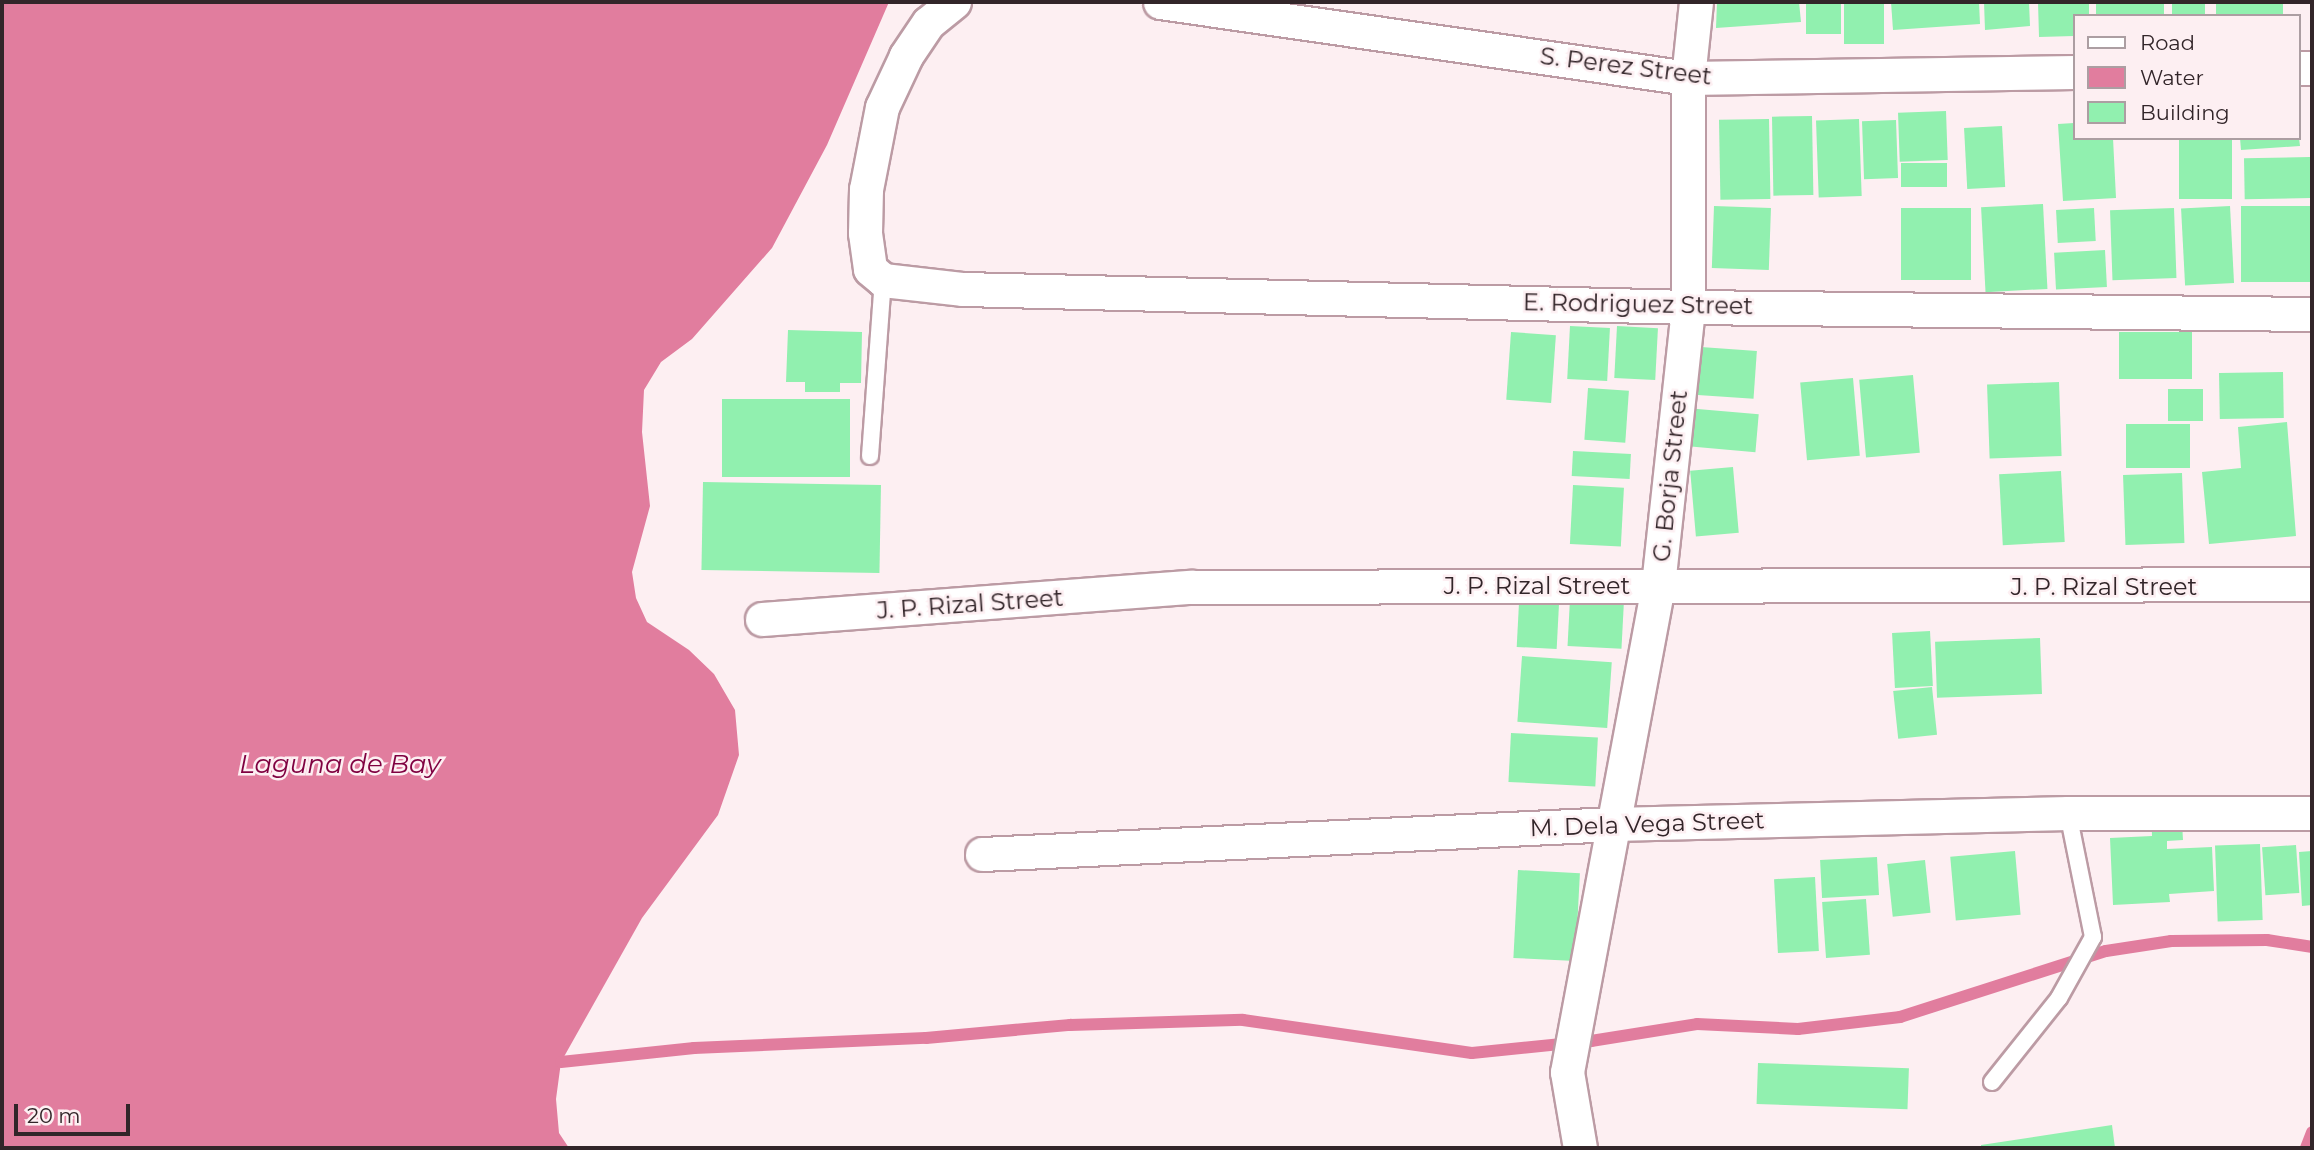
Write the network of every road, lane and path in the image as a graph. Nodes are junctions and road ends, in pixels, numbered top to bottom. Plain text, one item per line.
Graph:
1 (954, 2) edge
2 (1160, 2) edge
3 (1696, 2) edge
4 (2072, 72) edge
5 (1688, 78) junction
6 (883, 279) junction
7 (1688, 307) junction
8 (2312, 314) edge
9 (870, 456) dead end
10 (2312, 584) edge
11 (1658, 585) junction
12 (762, 619) dead end
13 (2068, 813) junction
14 (2312, 813) edge
15 (1613, 824) junction
16 (982, 854) dead end
17 (1992, 1082) dead end
18 (1580, 1148) edge

1 - 6 street
2 - 5 street, S. Perez Street
3 - 5 street, G. Borja Street
4 - 5 street, S. Perez Street
5 - 7 street, G. Borja Street
6 - 7 street, E. Rodriguez Street
6 - 9 lane
7 - 8 street, E. Rodriguez Street
7 - 11 street, G. Borja Street
10 - 11 street, J. P. Rizal Street
11 - 12 street, J. P. Rizal Street
11 - 15 street, G. Borja Street
13 - 14 street, M. Dela Vega Street
13 - 15 street, M. Dela Vega Street
13 - 17 lane
15 - 16 street, M. Dela Vega Street
15 - 18 street, G. Borja Street

